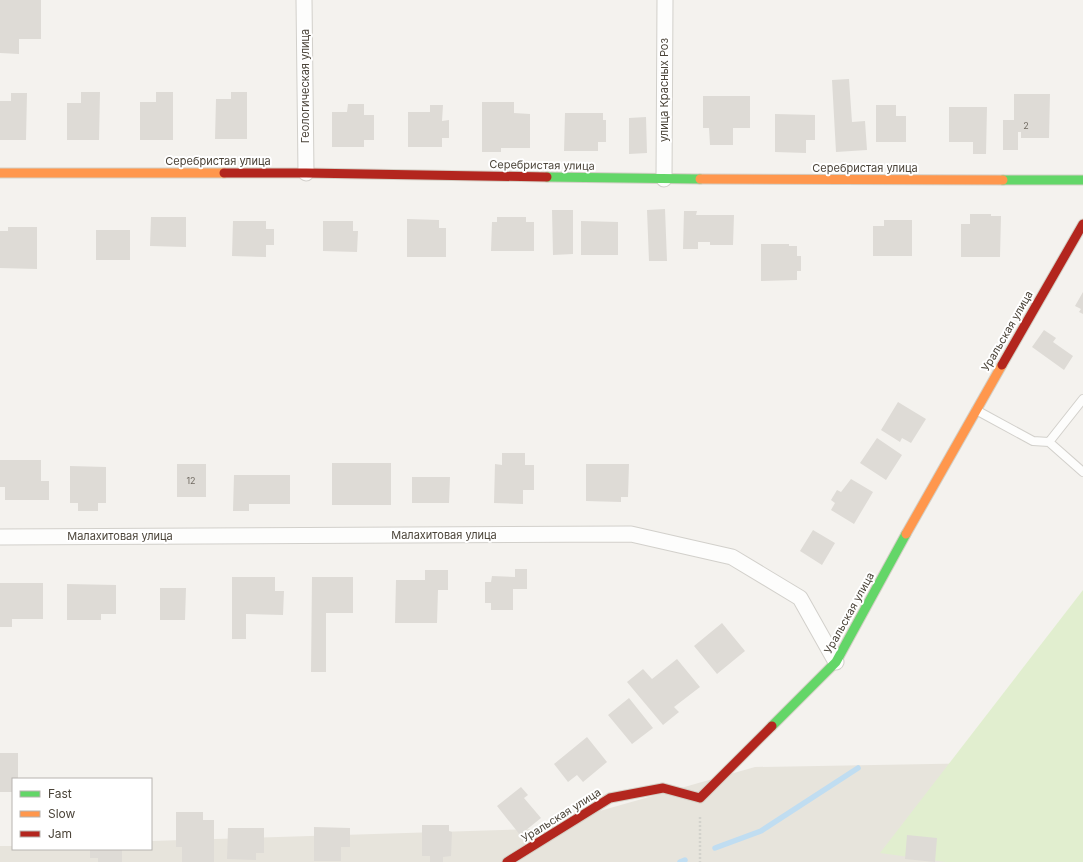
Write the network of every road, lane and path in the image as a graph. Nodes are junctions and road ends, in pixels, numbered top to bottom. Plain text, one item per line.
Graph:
1 (304, 0) edge
2 (665, 0) edge
3 (306, 172) junction
4 (0, 173) edge
5 (664, 179) junction
6 (1083, 180) edge
7 (1083, 224) edge
8 (1083, 398) edge
9 (975, 410) junction
10 (1049, 442) junction
11 (1083, 472) edge
12 (0, 537) edge
13 (836, 662) junction
14 (700, 798) junction
15 (507, 862) edge
16 (700, 862) edge

1 - 3 street, Геологическая улица
2 - 5 street, улица Красных Роз
3 - 4 street, Серебристая улица
3 - 5 street, Серебристая улица
5 - 6 street, Серебристая улица
7 - 9 street, Уральская улица
8 - 10 lane
9 - 10 lane
9 - 13 street, Уральская улица
10 - 11 lane
12 - 13 street, Малахитовая улица
13 - 14 street, Уральская улица
14 - 15 street, Уральская улица
14 - 16 path

